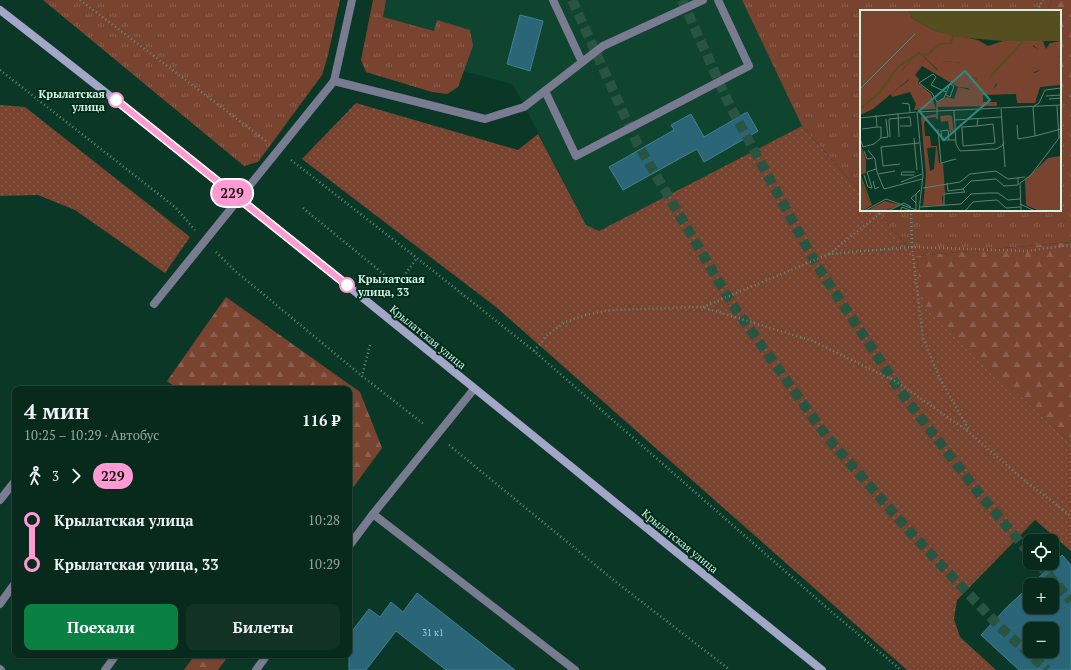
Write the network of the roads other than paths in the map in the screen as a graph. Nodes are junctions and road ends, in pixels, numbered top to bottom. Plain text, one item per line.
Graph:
1 (352, 0) edge
2 (553, 0) edge
3 (702, 0) edge
4 (718, 0) edge
5 (0, 10) edge
6 (582, 62) junction
7 (334, 82) junction
8 (545, 91) junction
9 (239, 199) junction
10 (154, 304) dead end
11 (474, 389) junction
12 (12, 485) edge
13 (0, 500) edge
14 (373, 514) junction
15 (352, 542) edge
16 (12, 587) edge
17 (0, 604) edge
18 (114, 658) edge
19 (265, 658) edge
20 (105, 670) edge
21 (256, 670) edge
22 (574, 670) edge
23 (822, 670) edge

1 - 7 lane
2 - 6 lane
3 - 6 lane
4 - 8 lane
5 - 9 main road, Крылатская улица
6 - 8 lane
7 - 8 lane
7 - 9 lane
9 - 10 lane
9 - 11 main road, Крылатская улица
11 - 14 lane
11 - 23 main road, Крылатская улица
12 - 13 lane
14 - 15 lane
14 - 22 lane
16 - 17 lane
18 - 20 lane
19 - 21 lane

